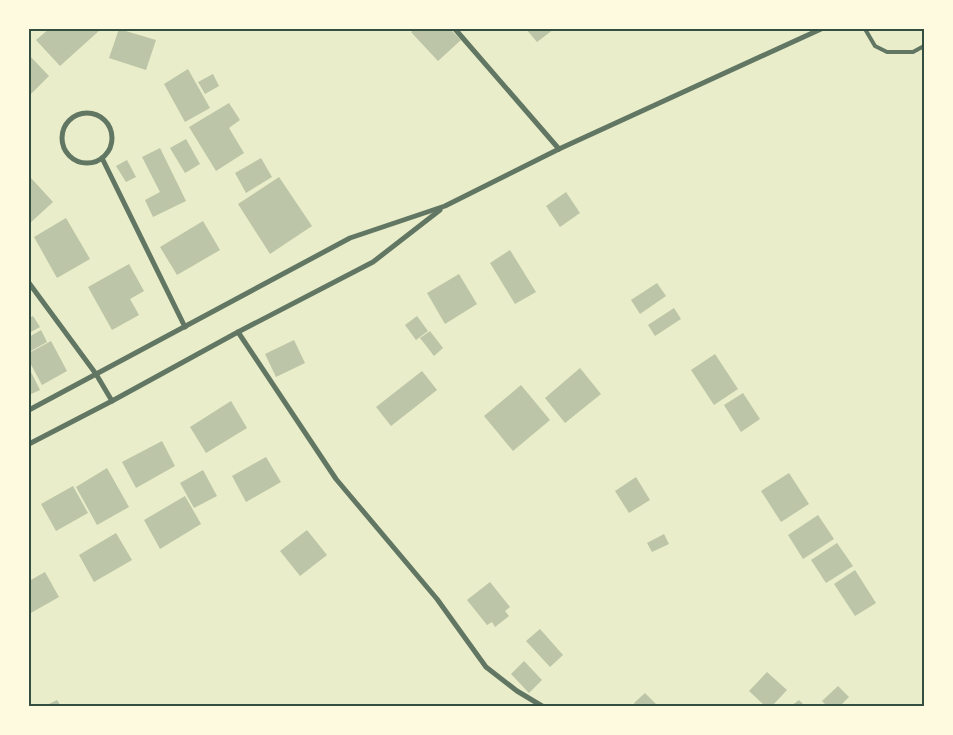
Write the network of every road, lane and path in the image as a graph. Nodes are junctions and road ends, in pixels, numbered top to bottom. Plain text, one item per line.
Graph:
1 (455, 29) edge
2 (821, 29) edge
3 (865, 29) edge
4 (924, 46) edge
5 (559, 149) junction
6 (102, 158) junction
7 (445, 206) junction
8 (29, 283) edge
9 (185, 327) junction
10 (238, 332) junction
11 (96, 374) junction
12 (112, 401) junction
13 (29, 410) edge
14 (29, 444) edge
15 (542, 706) edge

1 - 5 street
2 - 5 street
3 - 4 lane
5 - 7 street
6 - 6 street
6 - 9 street
7 - 9 street
7 - 10 street
8 - 11 street
9 - 11 street
10 - 12 street
10 - 15 street
11 - 12 street
11 - 13 street
12 - 14 street

